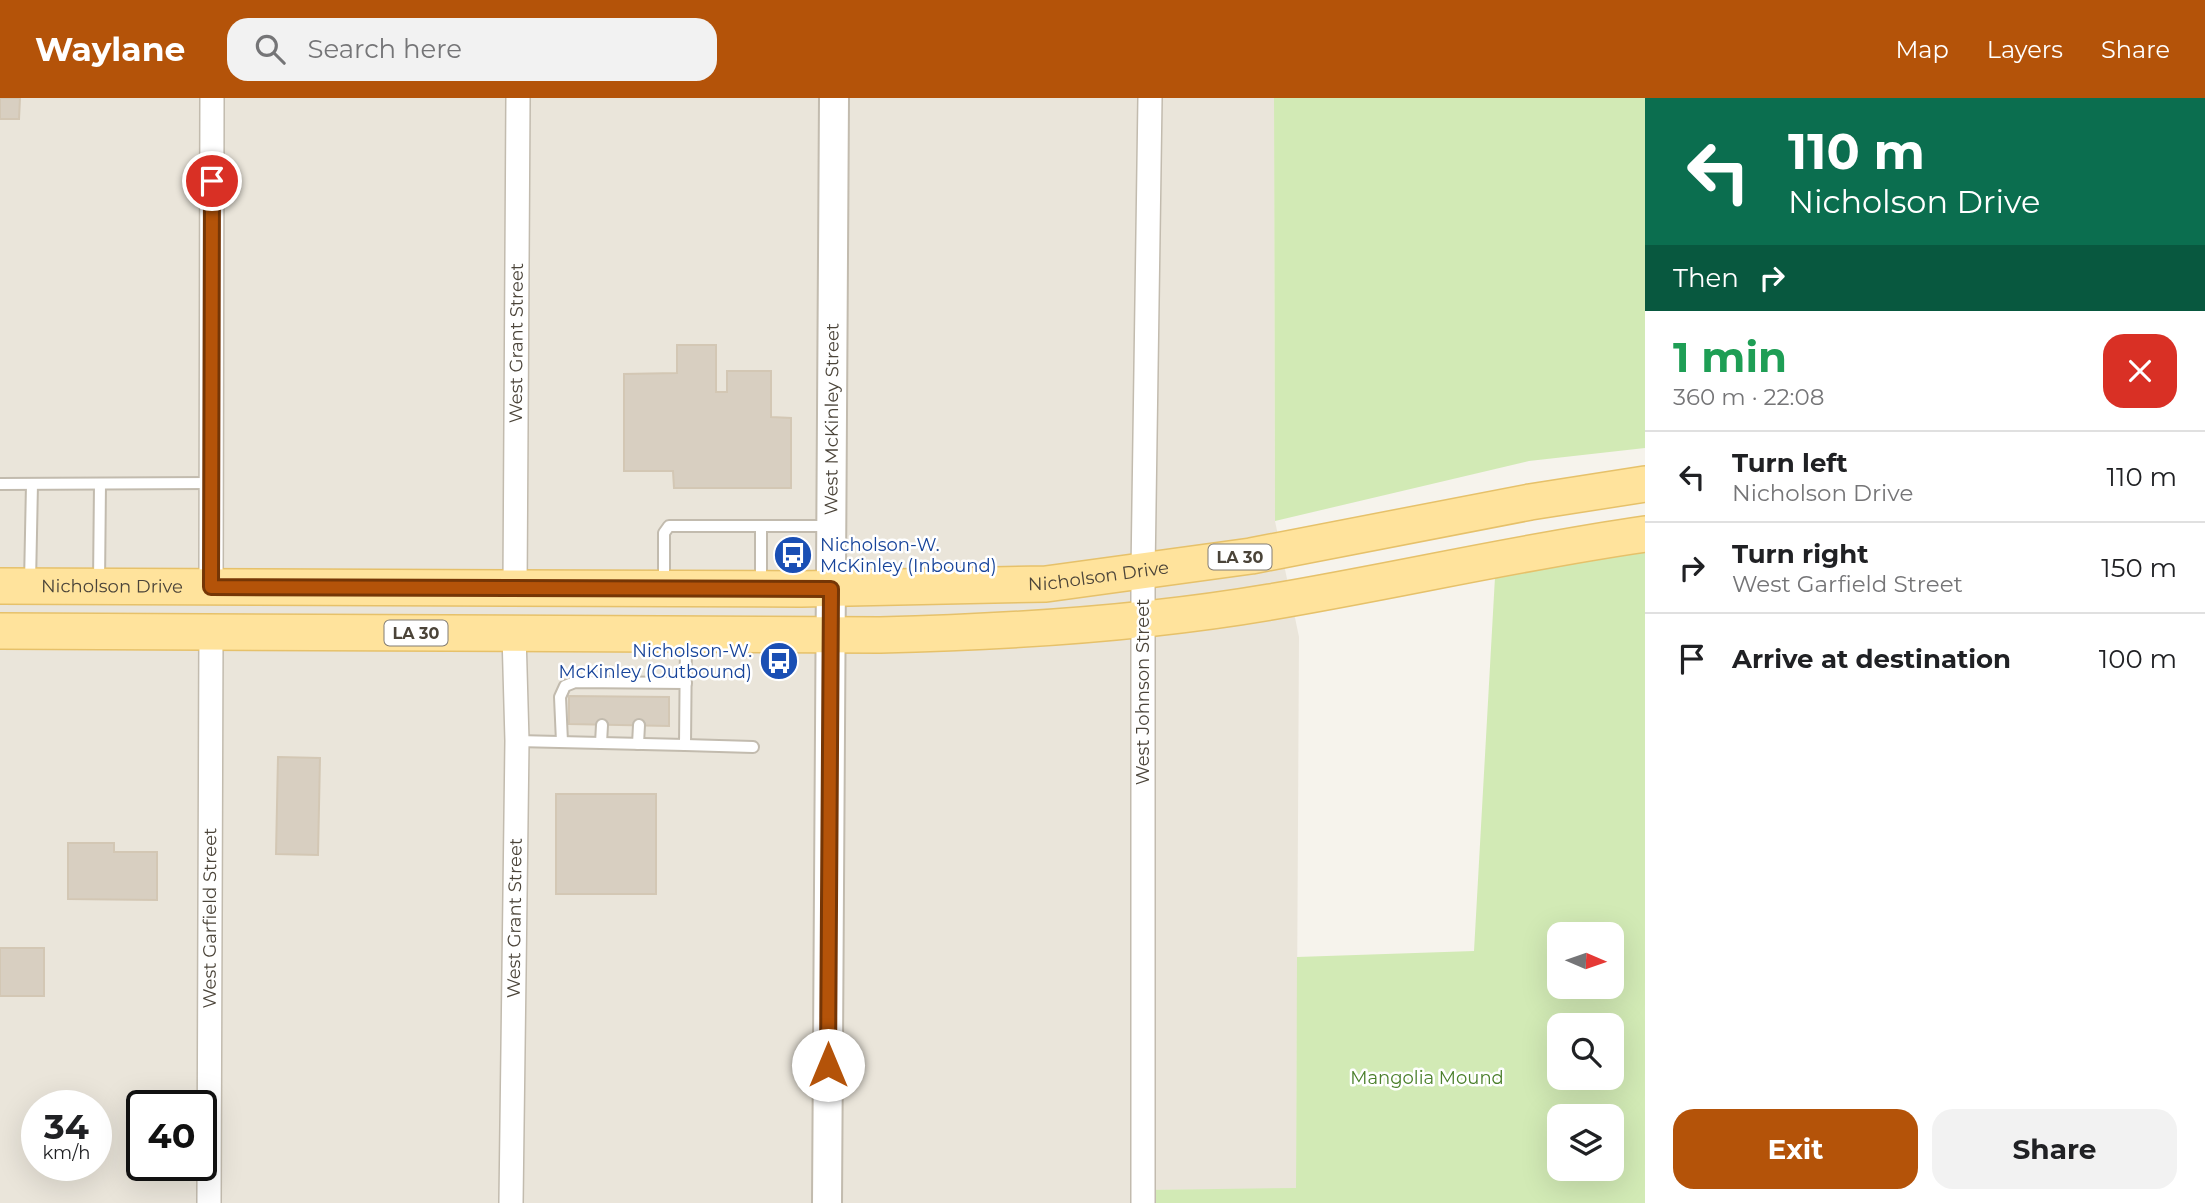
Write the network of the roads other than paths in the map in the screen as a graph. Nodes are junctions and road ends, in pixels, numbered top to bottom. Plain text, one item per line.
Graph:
1 (212, 98) edge
2 (518, 98) edge
3 (834, 98) edge
4 (1150, 98) edge
5 (212, 483) junction
6 (0, 484) edge
7 (32, 484) junction
8 (100, 484) junction
9 (1645, 484) edge
10 (761, 526) junction
11 (831, 526) junction
12 (1645, 534) edge
13 (1143, 573) junction
14 (115, 586) junction
15 (211, 587) junction
16 (515, 589) junction
17 (664, 589) junction
18 (761, 589) junction
19 (831, 589) junction
20 (10, 591) edge
21 (1142, 618) junction
22 (0, 631) edge
23 (211, 632) junction
24 (514, 634) junction
25 (686, 635) junction
26 (831, 635) junction
27 (603, 682) junction
28 (640, 683) junction
29 (685, 683) junction
30 (603, 696) dead end
31 (640, 697) dead end
32 (602, 725) dead end
33 (639, 725) dead end
34 (517, 741) junction
35 (562, 742) junction
36 (601, 743) junction
37 (638, 744) junction
38 (685, 745) junction
39 (753, 747) dead end
40 (208, 1203) edge
41 (511, 1203) edge
42 (827, 1203) edge
43 (1143, 1203) edge

1 - 5 street
2 - 16 street, West Grant Street
3 - 11 street, West McKinley Street
4 - 13 street, West Johnson Street
5 - 8 lane
5 - 15 street
6 - 7 lane
7 - 8 lane
7 - 20 lane
8 - 14 lane
9 - 13 main road, Nicholson Drive / LA 30
10 - 11 lane
10 - 17 lane
10 - 18 lane
11 - 19 street, West McKinley Street
12 - 21 main road, LA 30
13 - 19 main road, Nicholson Drive / LA 30
13 - 21 street, West Johnson Street
14 - 15 main road, Nicholson Drive / LA 30
14 - 20 main road, Nicholson Drive
15 - 16 main road, Nicholson Drive / LA 30
16 - 17 main road, Nicholson Drive / LA 30
17 - 18 main road, Nicholson Drive / LA 30
18 - 19 main road, Nicholson Drive / LA 30
19 - 26 street, West McKinley Street
21 - 26 main road, LA 30
21 - 43 street, West Johnson Street
22 - 23 main road, LA 30
23 - 24 main road, LA 30
23 - 40 street, West Garfield Street
24 - 25 main road, LA 30
24 - 34 street, West Grant Street
25 - 26 main road, LA 30
25 - 29 lane
26 - 42 street, West McKinley Street
27 - 28 lane
27 - 30 lane
27 - 35 lane
28 - 29 lane
28 - 31 lane
29 - 38 lane
32 - 36 lane
33 - 37 lane
34 - 35 lane
34 - 41 street, West Grant Street
35 - 36 lane
36 - 37 lane
37 - 38 lane
38 - 39 lane

